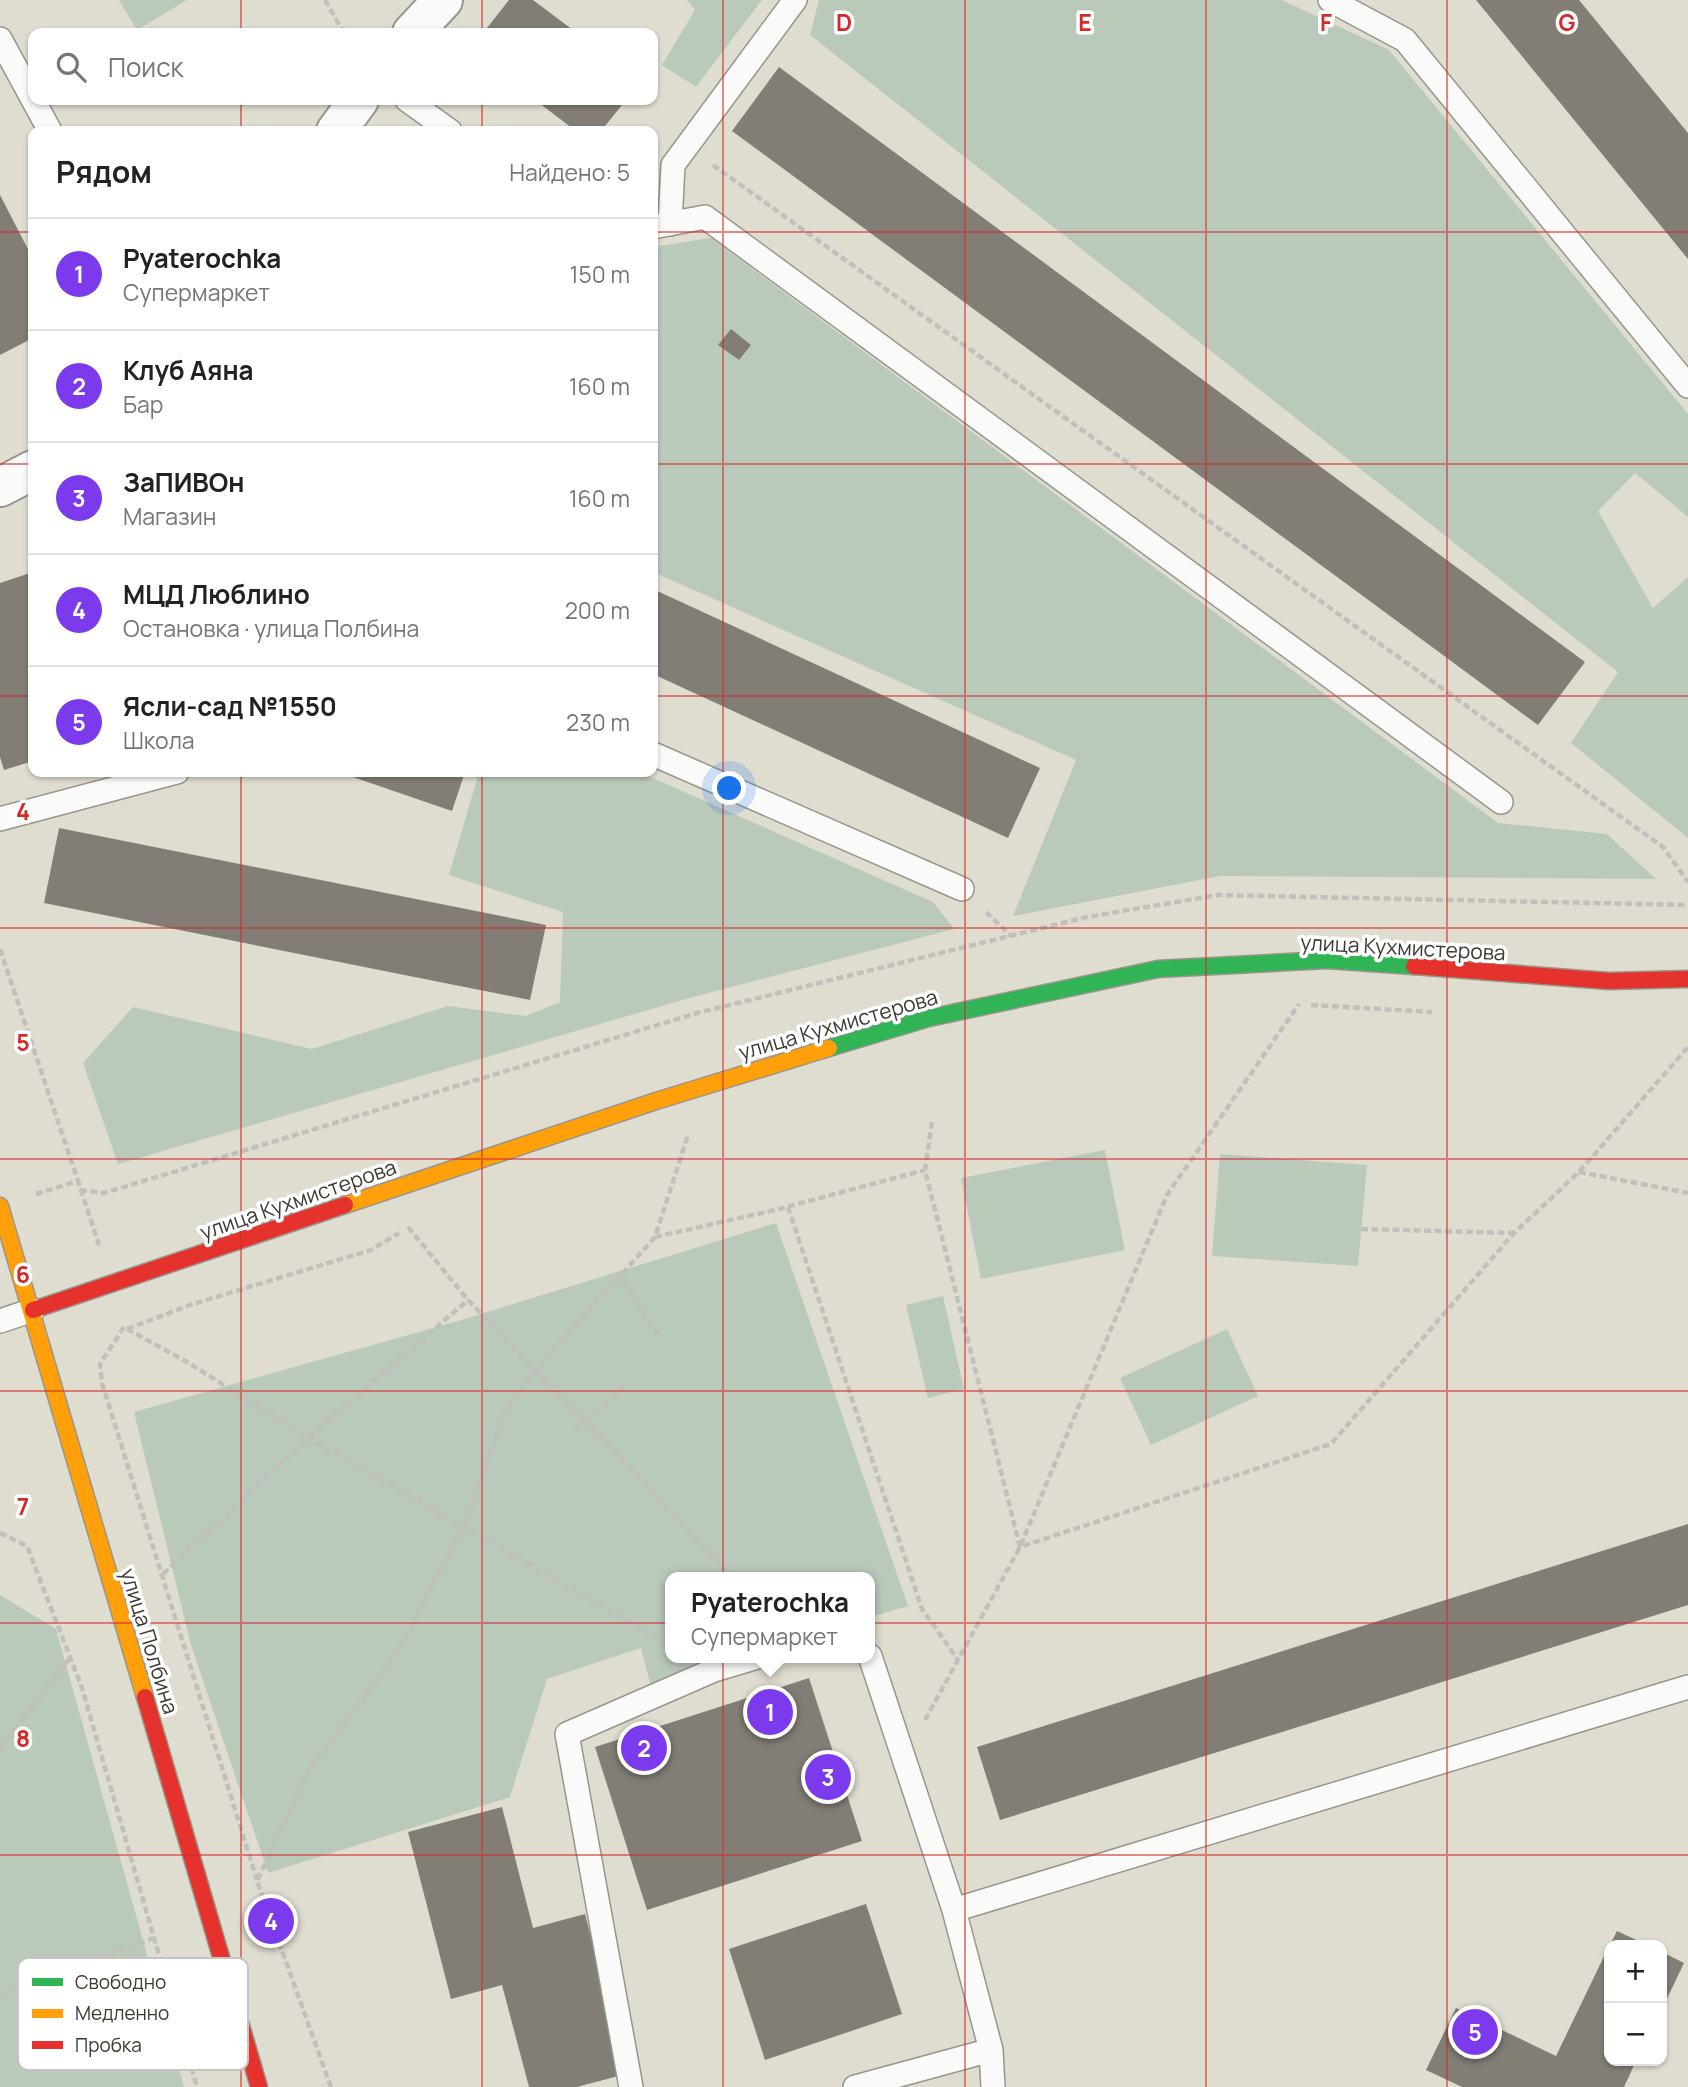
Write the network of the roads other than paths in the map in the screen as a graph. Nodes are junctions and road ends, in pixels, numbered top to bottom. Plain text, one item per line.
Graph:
1 (443, 0) edge
2 (794, 0) edge
3 (1330, 0) edge
4 (417, 28) edge
5 (0, 39) edge
6 (28, 91) edge
7 (36, 105) edge
8 (355, 105) edge
9 (414, 105) edge
10 (47, 126) edge
11 (340, 126) edge
12 (443, 126) edge
13 (662, 225) edge
14 (1688, 386) edge
15 (28, 473) edge
16 (0, 487) edge
17 (658, 756) edge
18 (139, 777) edge
19 (1501, 802) dead end
20 (0, 819) edge
21 (962, 889) dead end
22 (1688, 979) edge
23 (0, 1206) edge
24 (33, 1310) junction
25 (0, 1321) edge
26 (737, 1663) edge
27 (872, 1663) edge
28 (1688, 1687) edge
29 (954, 1910) junction
30 (221, 1958) edge
31 (248, 2049) edge
32 (991, 2050) junction
33 (259, 2087) edge
34 (631, 2087) edge
35 (855, 2087) edge
36 (993, 2087) edge

1 - 4 street
2 - 13 lane
3 - 14 lane
5 - 6 lane
7 - 10 lane
8 - 11 street
9 - 12 lane
13 - 19 lane
15 - 16 street
17 - 21 lane
18 - 20 lane
22 - 24 street, улица Кухмистерова
23 - 24 street, улица Полбина
24 - 25 lane
24 - 30 street, улица Полбина
26 - 34 lane
27 - 29 lane
28 - 29 lane
29 - 32 lane
31 - 33 street, улица Полбина
32 - 35 lane
32 - 36 lane

